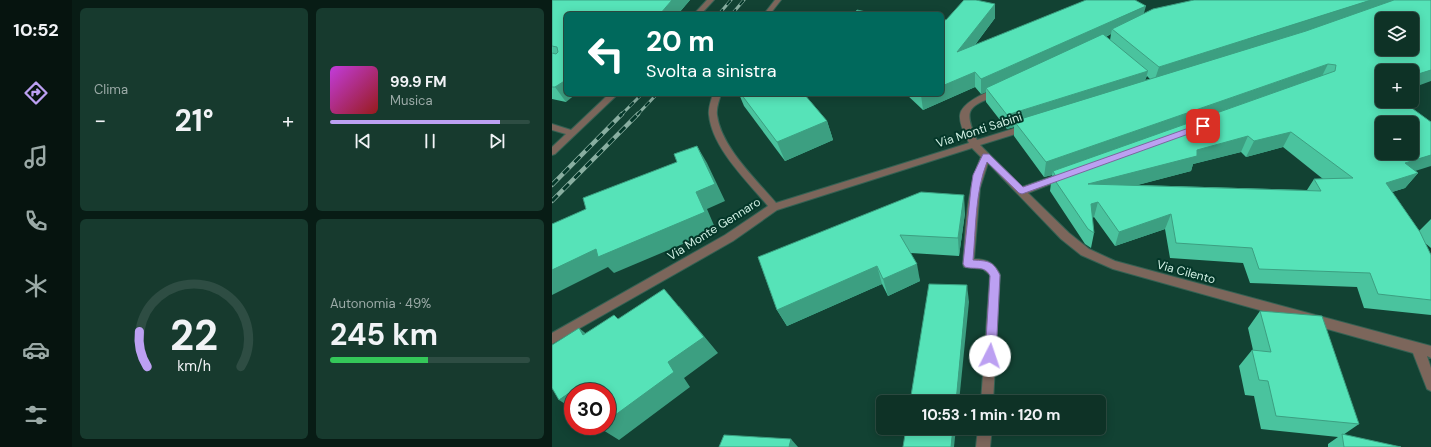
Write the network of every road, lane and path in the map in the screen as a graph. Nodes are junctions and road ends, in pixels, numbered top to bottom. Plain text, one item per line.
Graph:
1 (711, 0) edge
2 (778, 0) edge
3 (698, 12) edge
4 (769, 12) edge
5 (1003, 89) edge
6 (612, 96) edge
7 (717, 96) edge
8 (1036, 124) edge
9 (552, 128) edge
10 (572, 133) junction
11 (974, 144) junction
12 (552, 152) edge
13 (986, 156) junction
14 (1075, 172) edge
15 (1022, 191) junction
16 (774, 207) junction
17 (552, 340) edge
18 (1418, 349) junction
19 (1431, 352) edge
20 (1431, 385) edge
21 (987, 395) edge
22 (984, 435) edge
23 (983, 447) edge

1 - 3 street
2 - 4 street
5 - 11 street
6 - 10 street
7 - 16 street, Via Monte Gennaro
8 - 11 street, Via Monti Sabini
9 - 10 street
10 - 12 street
11 - 13 street, Via Cilento
11 - 16 street, Via Monti Sabini
13 - 15 street, Via Cilento
13 - 21 street
14 - 15 street
15 - 18 street, Via Cilento
16 - 17 street, Via Monte Gennaro
18 - 19 street, Via Cilento
18 - 20 street
22 - 23 street

